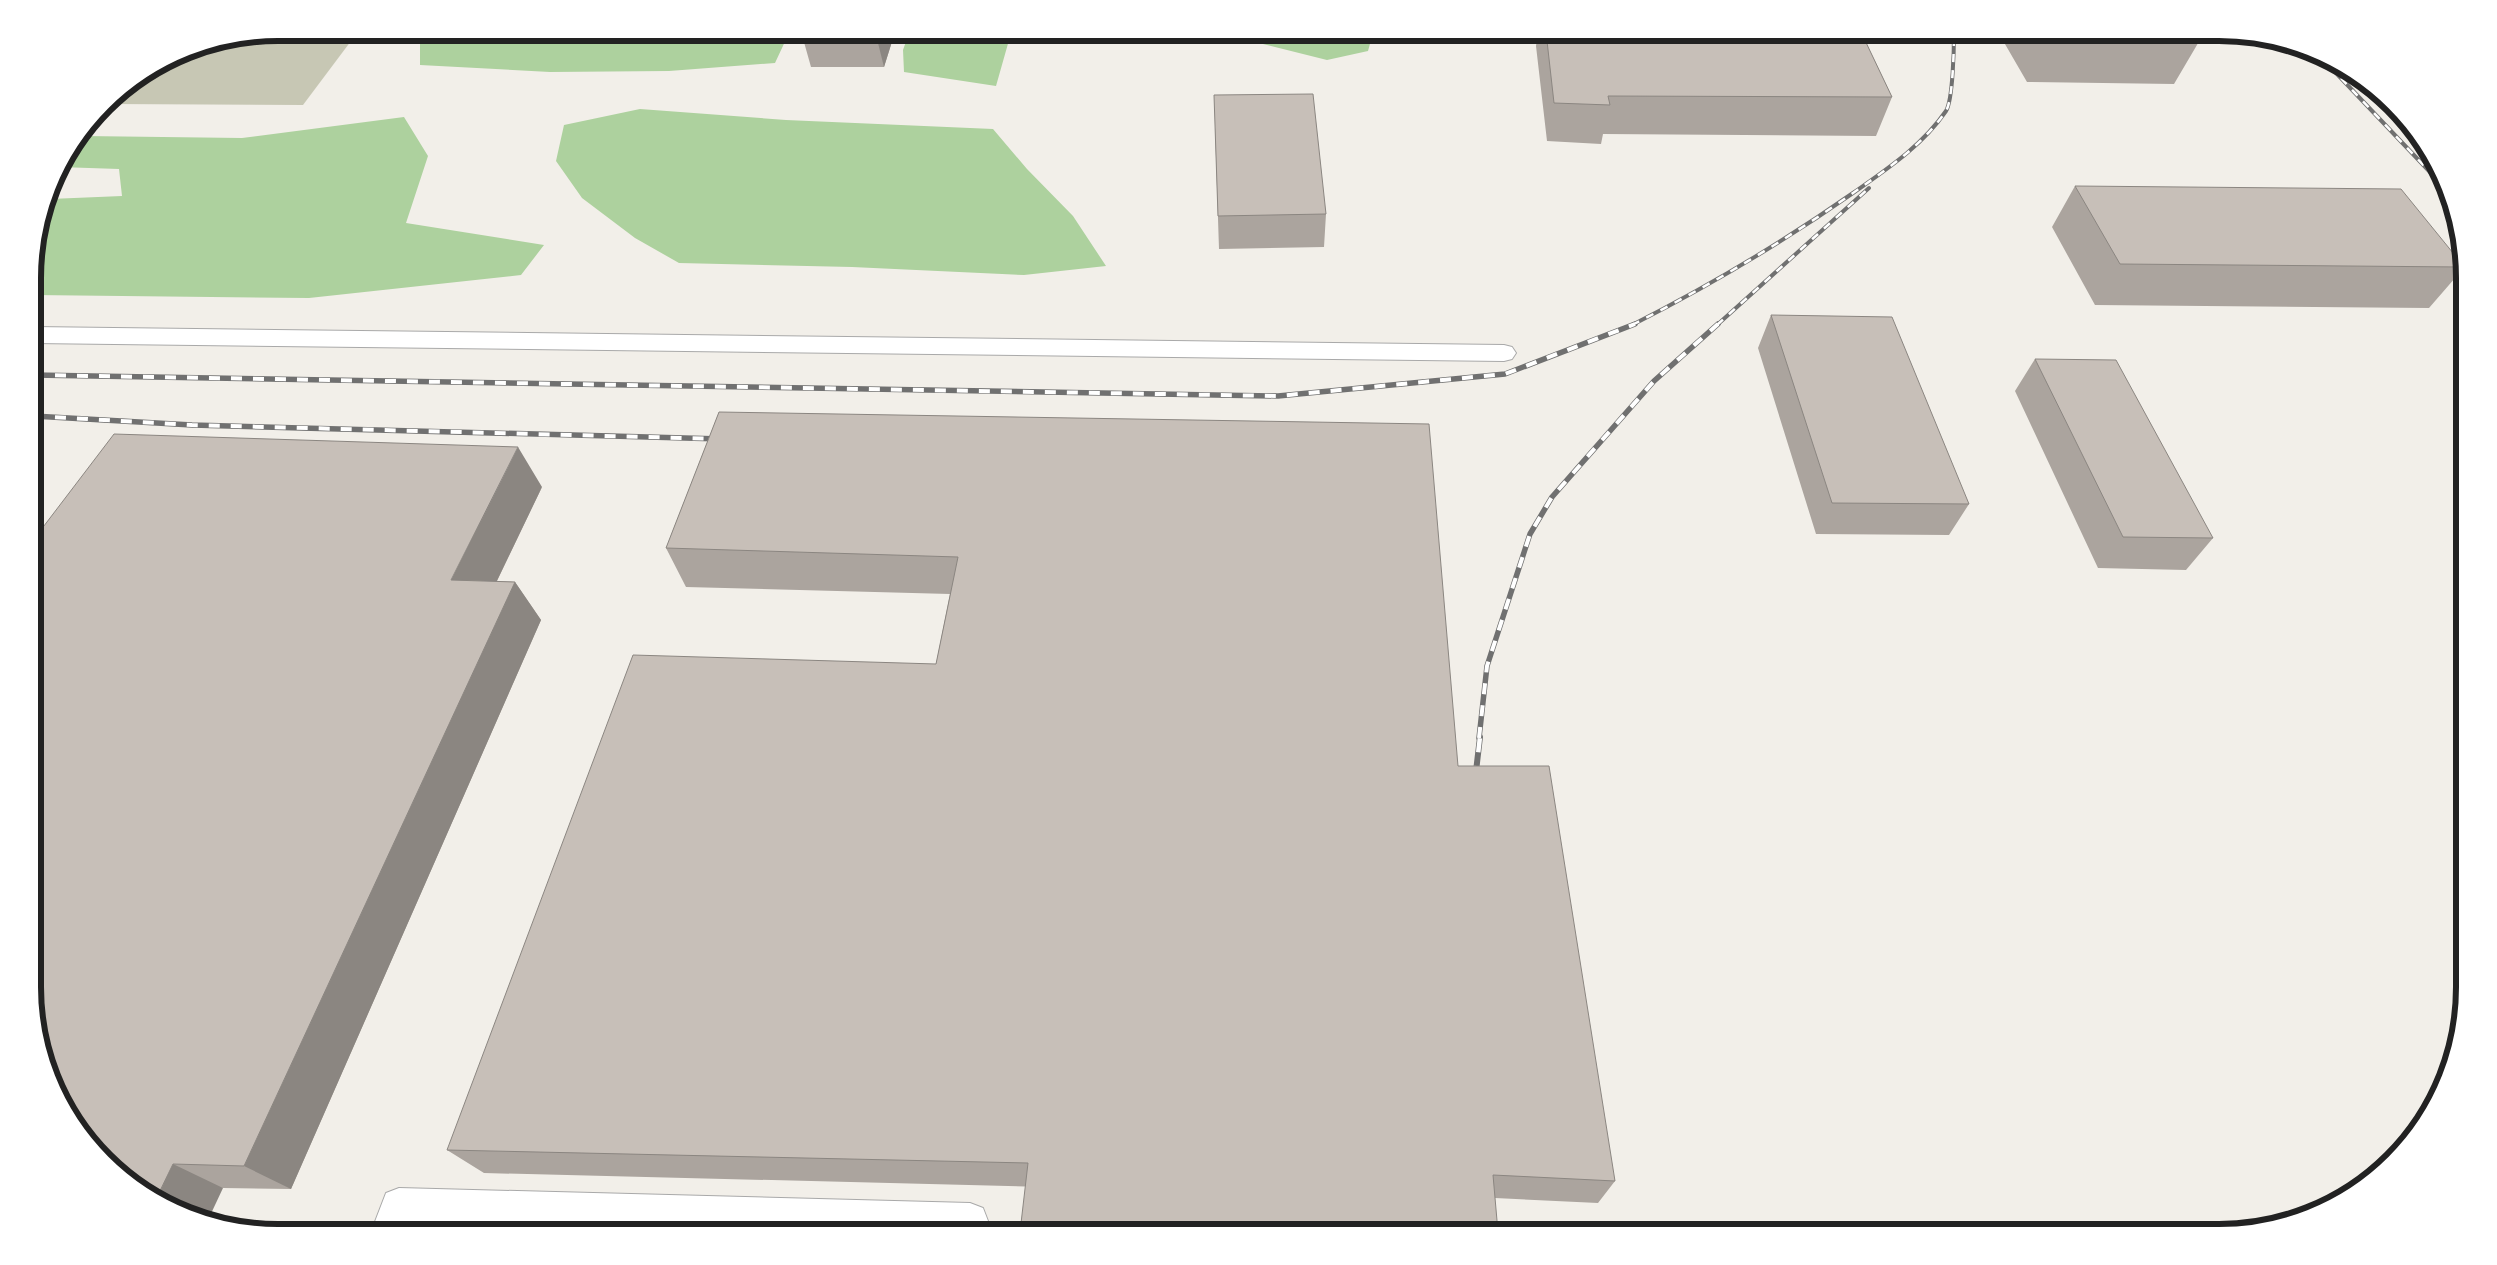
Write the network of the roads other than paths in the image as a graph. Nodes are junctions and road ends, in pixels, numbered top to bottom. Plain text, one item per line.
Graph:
1 (41, 334) edge
2 (1504, 353) dead end
3 (970, 1221) dead end
4 (392, 1224) edge

1 - 2 street
3 - 4 street

